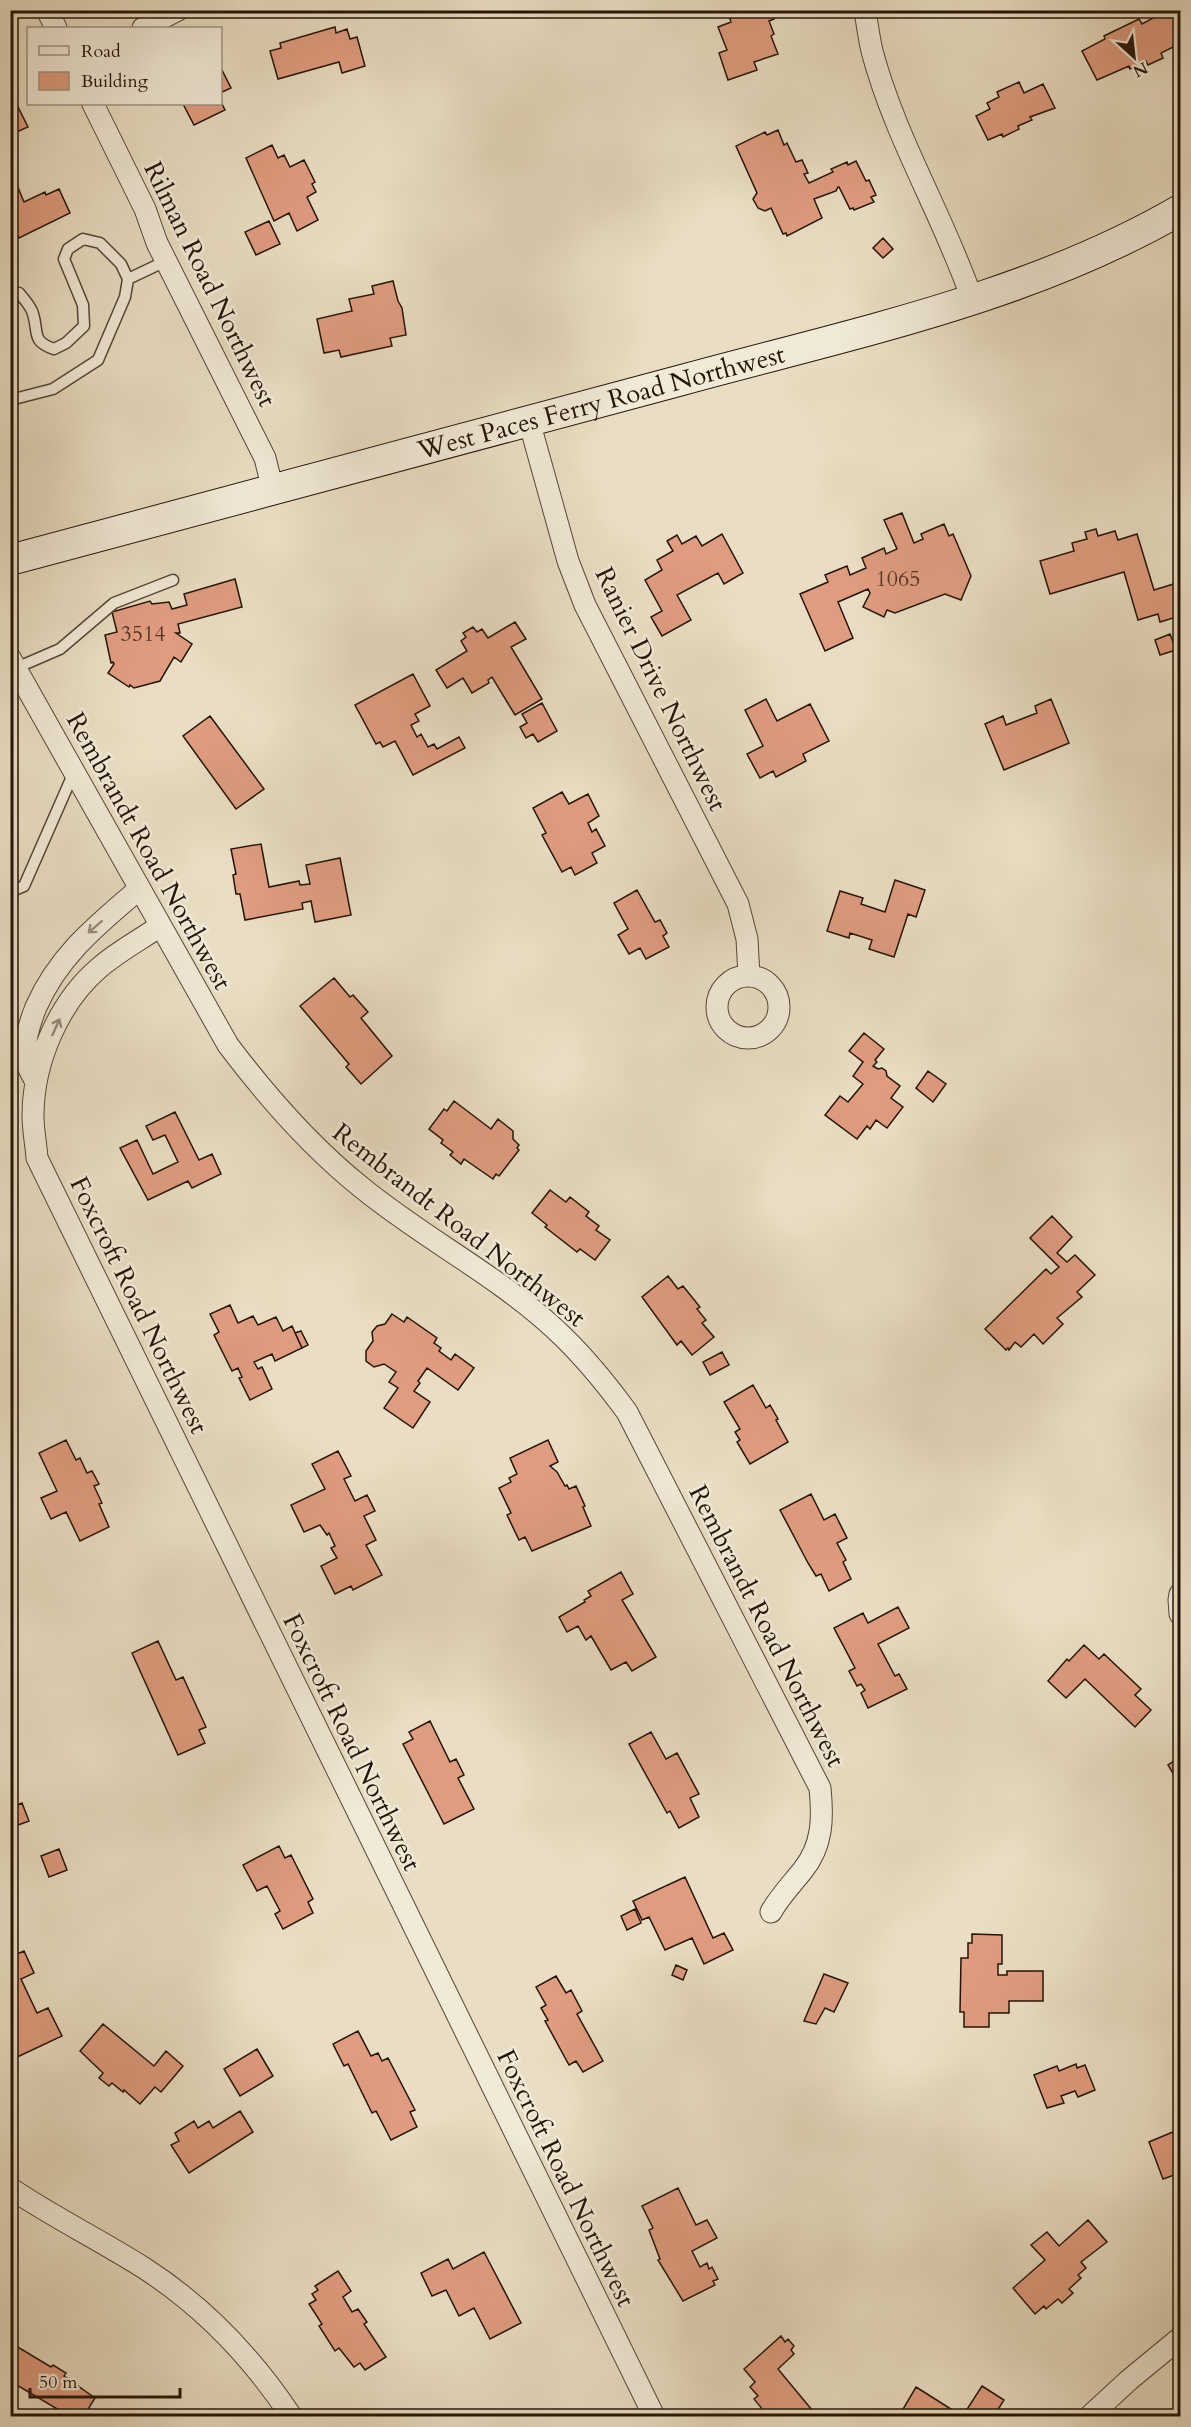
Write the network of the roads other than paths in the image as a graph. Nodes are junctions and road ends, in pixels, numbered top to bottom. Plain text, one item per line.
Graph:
1 (47, 10) edge
2 (178, 10) edge
3 (865, 10) edge
4 (56, 27) edge
5 (145, 27) edge
6 (94, 105) edge
7 (1180, 210) edge
8 (166, 261) junction
9 (128, 279) junction
10 (10, 291) edge
11 (972, 299) junction
12 (10, 400) edge
13 (529, 421) junction
14 (273, 490) junction
15 (10, 560) edge
16 (173, 580) dead end
17 (13, 663) edge
18 (74, 772) junction
19 (139, 889) junction
20 (10, 892) edge
21 (160, 926) junction
22 (748, 976) dead end
23 (36, 1082) junction
24 (1180, 1594) edge
25 (1180, 1614) edge
26 (771, 1912) dead end
27 (10, 2188) edge
28 (1180, 2338) edge
29 (291, 2416) edge
30 (654, 2416) edge
31 (1090, 2416) edge

1 - 4 street
2 - 5 street
3 - 11 street
6 - 8 street, Rilman Road Northwest
7 - 11 main road, West Paces Ferry Road Northwest
8 - 9 lane
8 - 14 street, Rilman Road Northwest
9 - 10 lane
9 - 12 lane
11 - 13 main road, West Paces Ferry Road Northwest
13 - 14 main road, West Paces Ferry Road Northwest
13 - 22 street, Ranier Drive Northwest
14 - 15 main road, West Paces Ferry Road Northwest
16 - 17 lane
17 - 18 street, Rembrandt Road Northwest
18 - 19 street, Rembrandt Road Northwest
18 - 20 lane
19 - 21 street, Rembrandt Road Northwest
19 -> 23 street, Foxcroft Road Northwest
23 -> 21 street, Foxcroft Road Northwest
21 - 26 street, Rembrandt Road Northwest
23 - 30 street, Foxcroft Road Northwest
24 - 25 street
27 - 29 street
28 - 31 street

